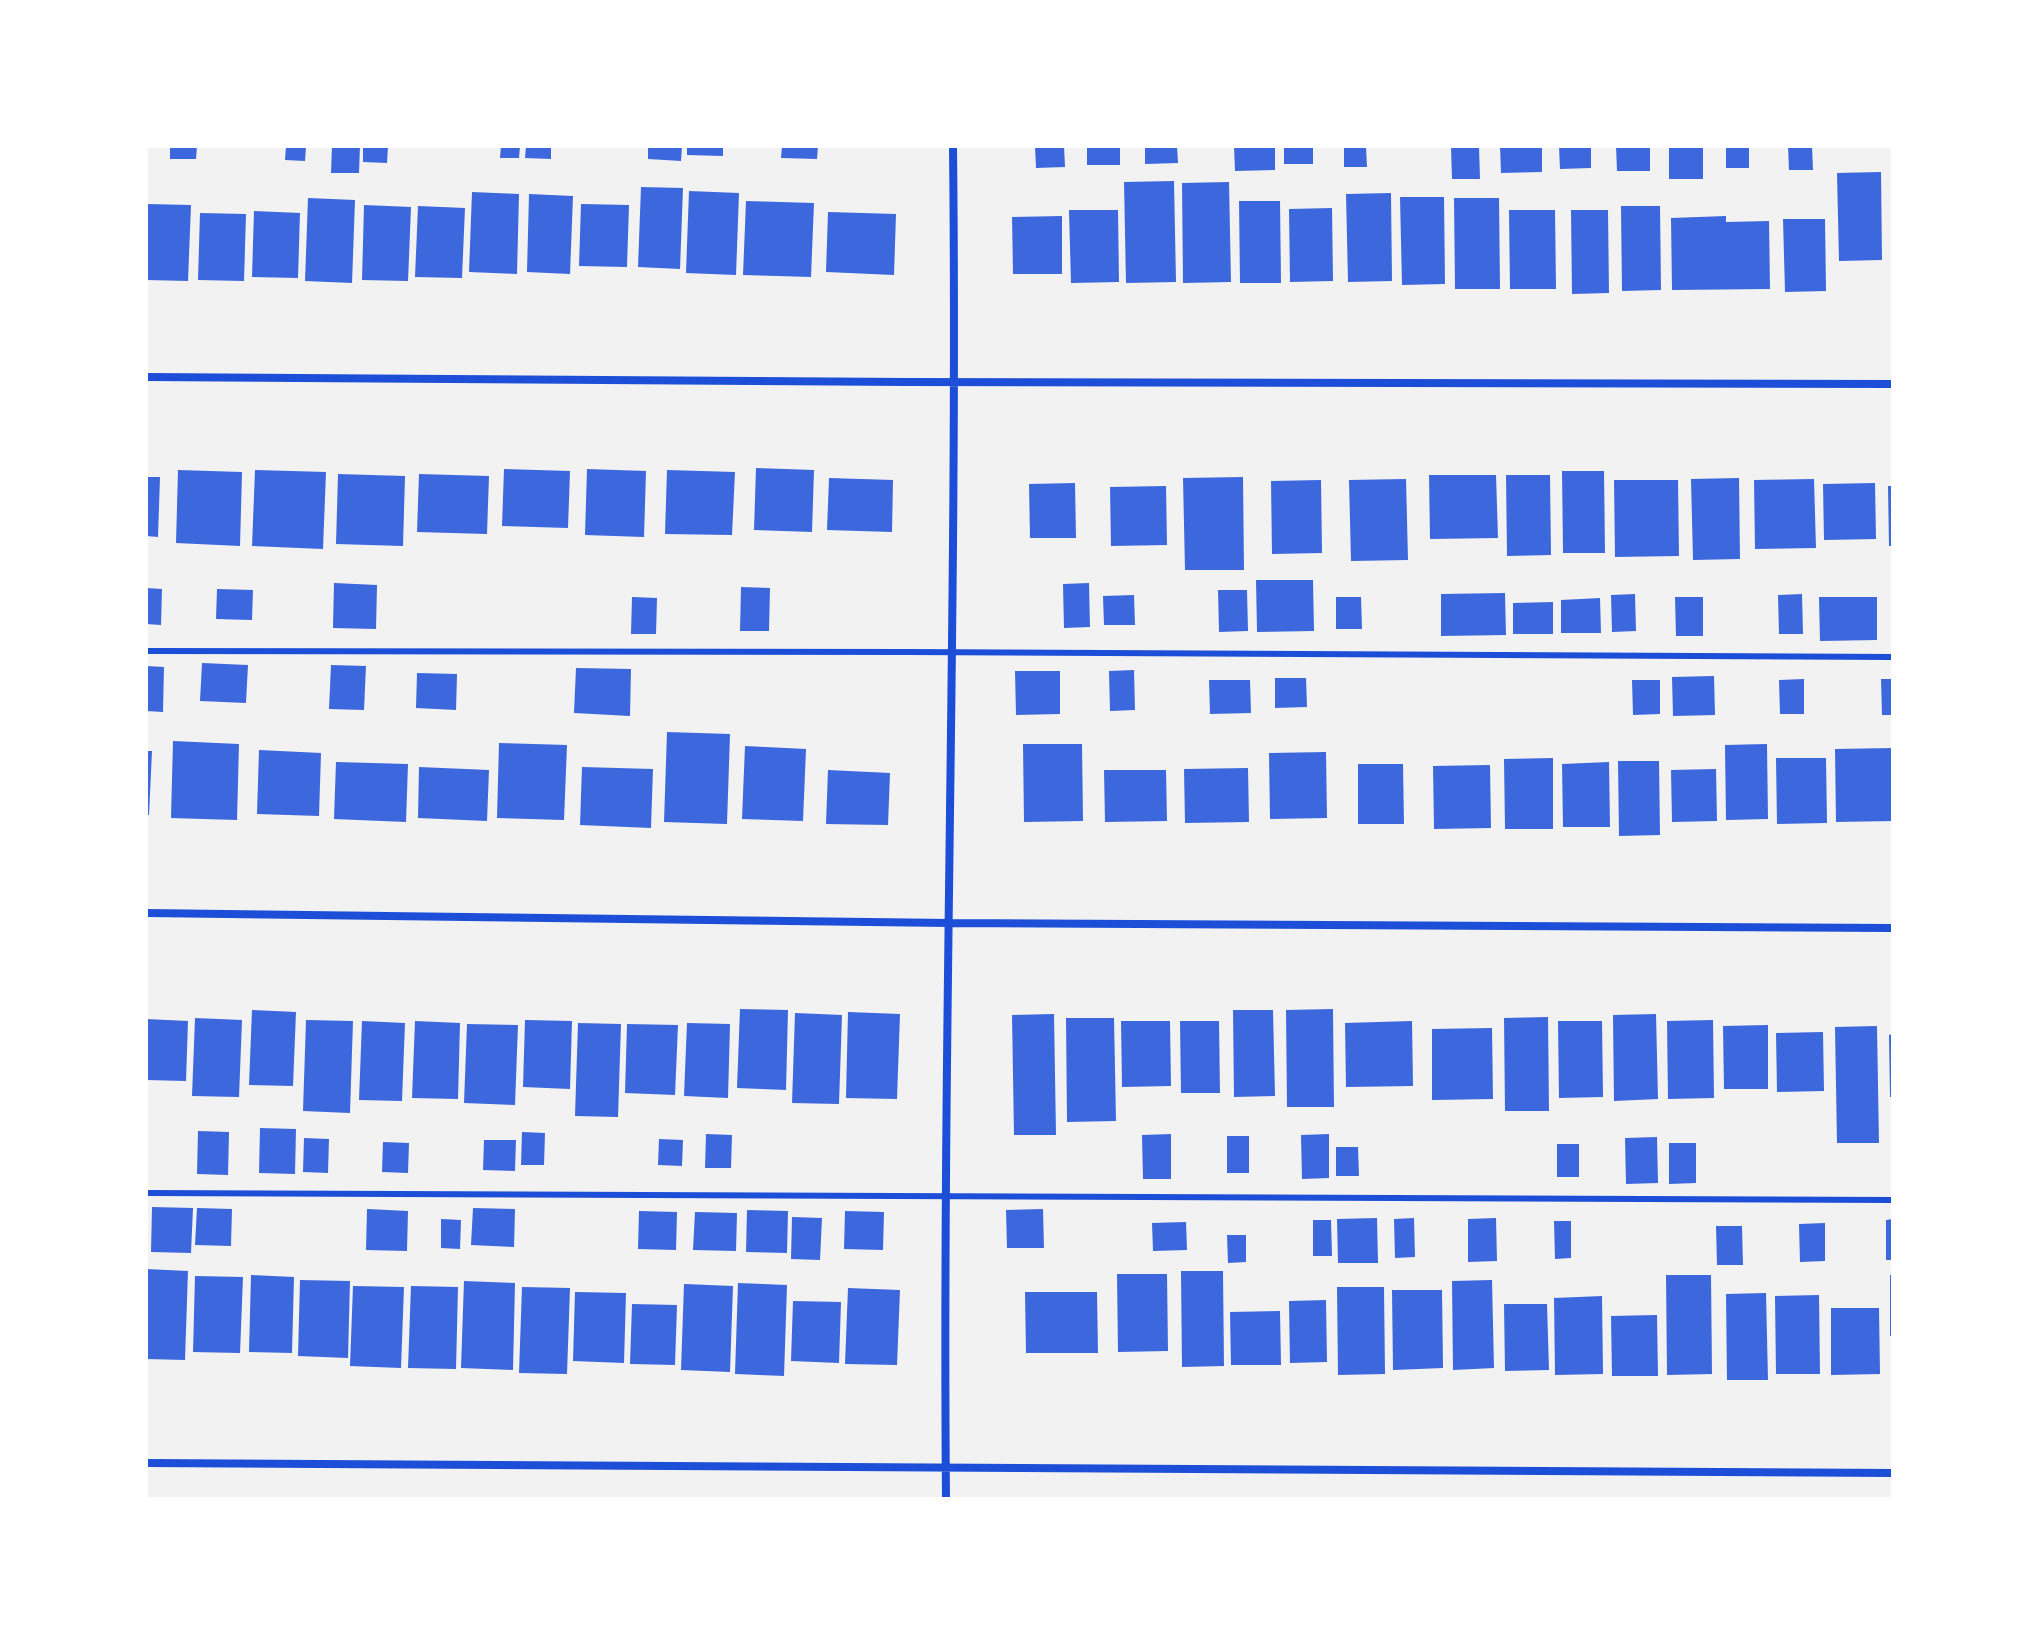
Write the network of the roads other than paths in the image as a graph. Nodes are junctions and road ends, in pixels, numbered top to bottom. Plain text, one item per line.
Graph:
1 (953, 146) edge
2 (146, 377) edge
3 (955, 382) junction
4 (1893, 384) edge
5 (146, 651) edge
6 (951, 653) junction
7 (1893, 657) edge
8 (146, 913) edge
9 (949, 923) junction
10 (1893, 928) edge
11 (146, 1193) edge
12 (945, 1197) junction
13 (1893, 1200) edge
14 (146, 1463) edge
15 (946, 1468) junction
16 (1893, 1473) edge
17 (946, 1499) edge

1 - 3 street
2 - 3 street
3 - 4 street
3 - 6 street
5 - 6 lane
6 - 7 lane
6 - 9 street
8 - 9 street
9 - 10 street
9 - 12 street
11 - 12 lane
12 - 13 lane
12 - 15 street
14 - 15 street
15 - 16 street
15 - 17 street

